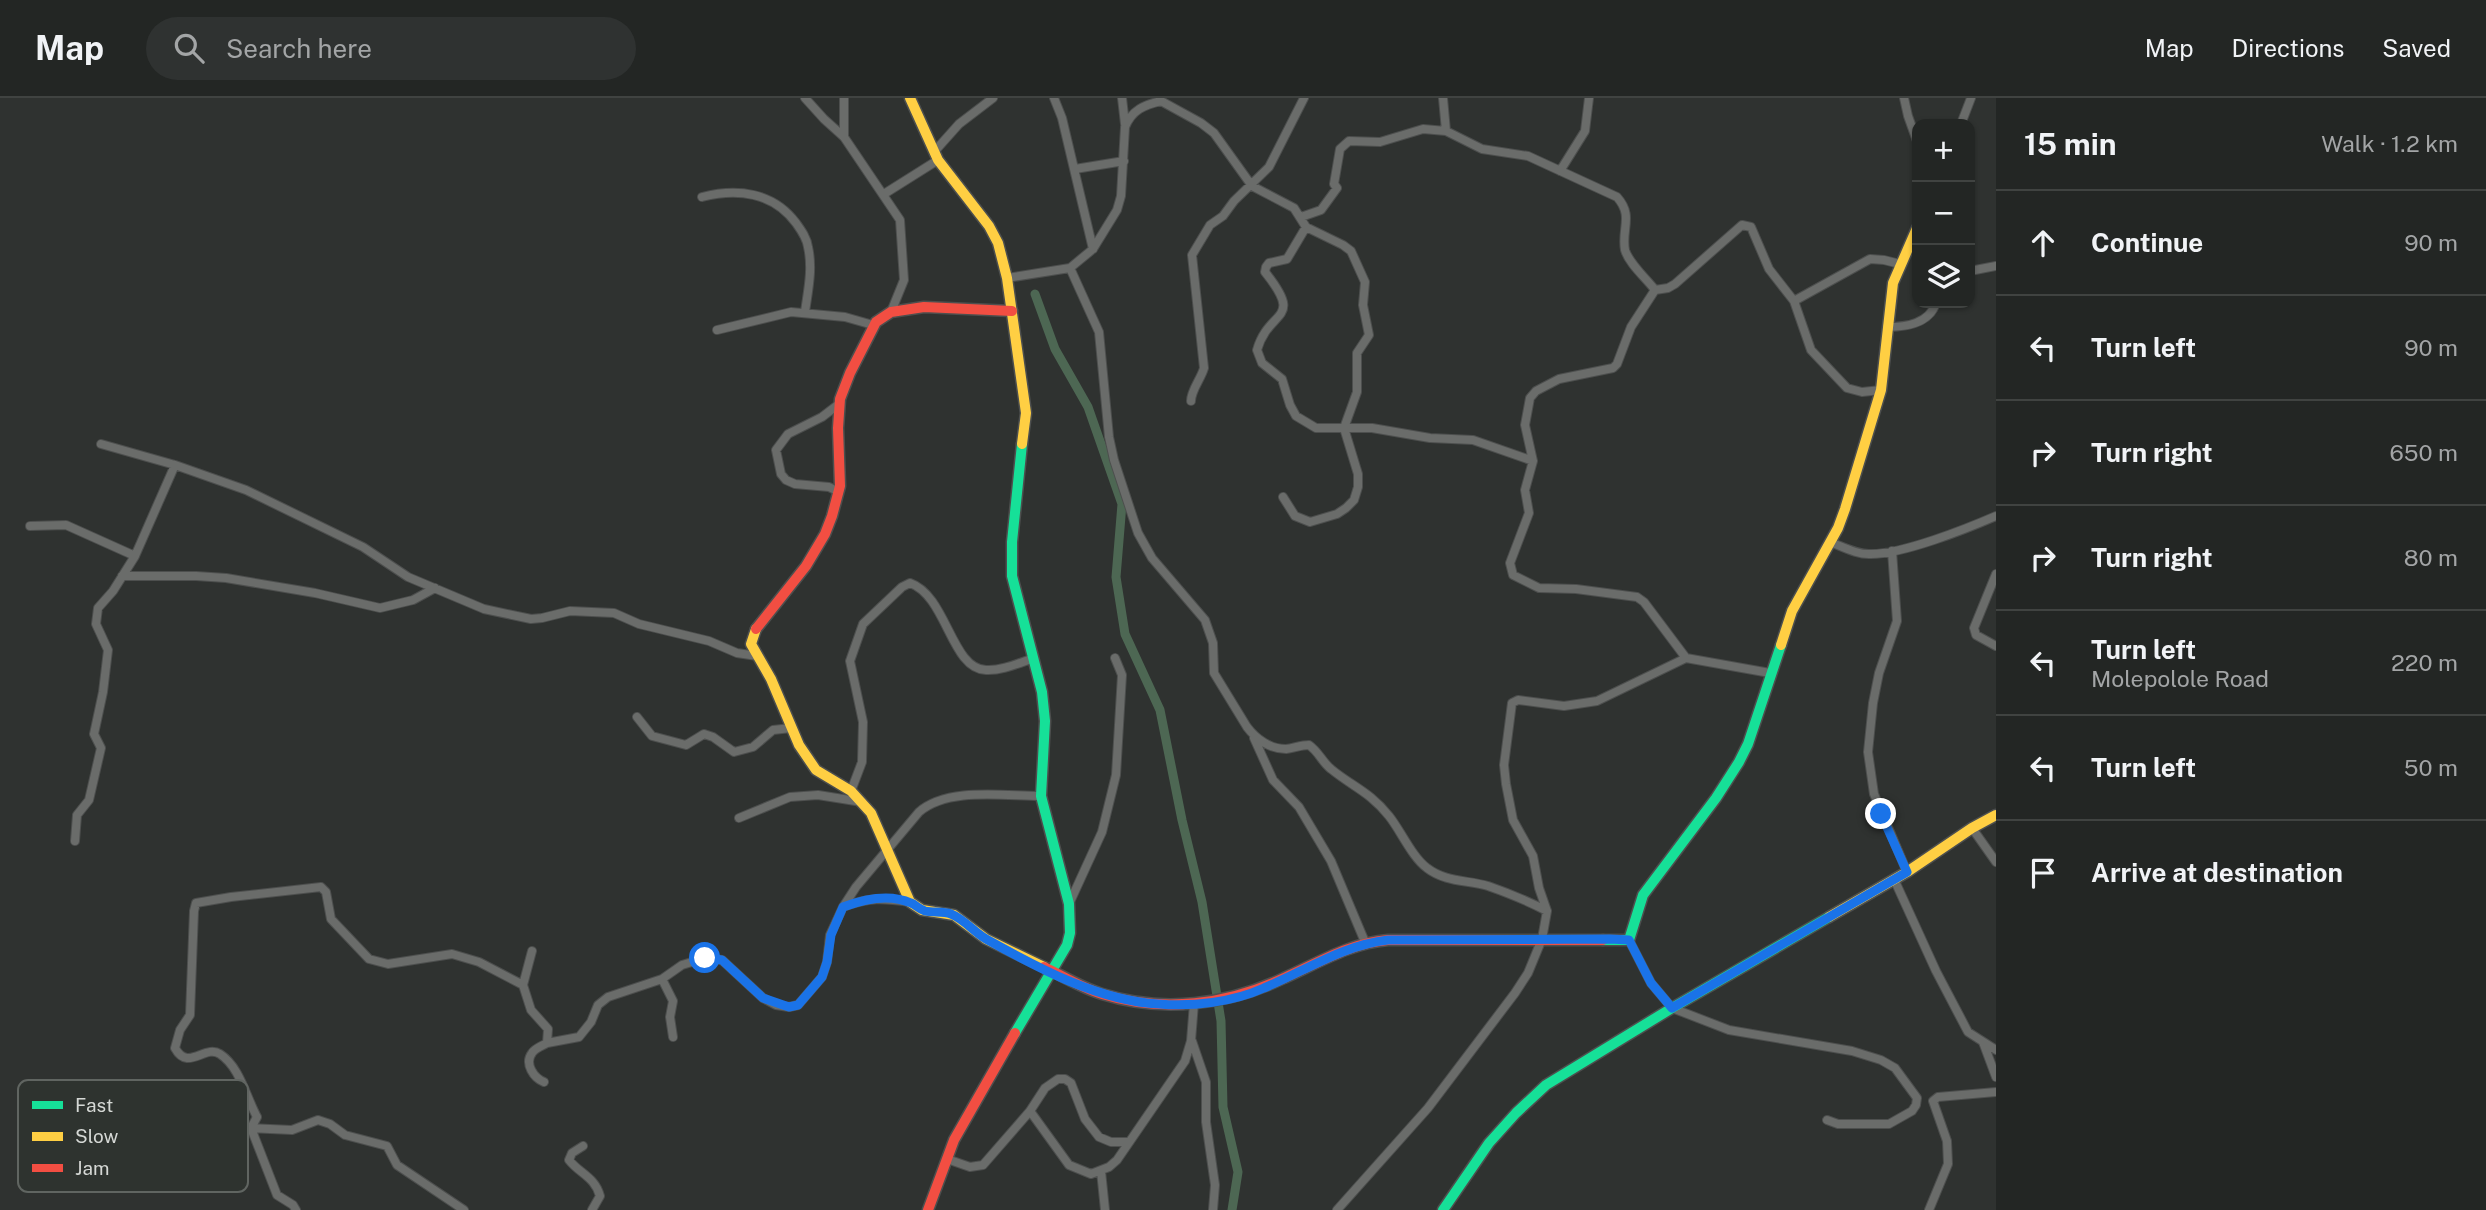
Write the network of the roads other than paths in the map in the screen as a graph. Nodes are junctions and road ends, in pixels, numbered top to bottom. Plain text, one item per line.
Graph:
1 (806, 98) edge
2 (844, 98) edge
3 (909, 98) edge
4 (993, 98) edge
5 (1054, 98) edge
6 (1122, 98) edge
7 (1304, 98) edge
8 (1443, 98) edge
9 (1589, 98) edge
10 (1904, 98) edge
11 (1971, 98) edge
12 (1963, 119) edge
13 (1125, 127) junction
14 (1912, 127) edge
15 (1446, 131) junction
16 (844, 136) junction
17 (936, 156) junction
18 (1124, 161) junction
19 (1075, 169) junction
20 (1560, 171) junction
21 (1252, 186) junction
22 (884, 194) junction
23 (702, 197) dead end
24 (1301, 217) junction
25 (1306, 227) junction
26 (1912, 239) edge
27 (1093, 249) junction
28 (1900, 264) junction
29 (1996, 266) edge
30 (1070, 268) junction
31 (1975, 270) edge
32 (1007, 278) junction
33 (1656, 290) junction
34 (1794, 301) junction
35 (1934, 308) edge
36 (805, 312) junction
37 (891, 312) junction
38 (1012, 312) junction
39 (873, 325) junction
40 (1887, 327) junction
41 (717, 330) dead end
42 (1881, 390) junction
43 (1191, 401) dead end
44 (839, 404) junction
45 (1344, 428) junction
46 (101, 444) dead end
47 (1533, 461) junction
48 (175, 465) junction
49 (839, 492) junction
50 (1283, 497) dead end
51 (1996, 516) edge
52 (30, 526) dead end
53 (1830, 542) junction
54 (1892, 551) junction
55 (135, 556) junction
56 (1996, 574) edge
57 (122, 576) junction
58 (435, 588) junction
59 (1996, 646) edge
60 (757, 656) junction
61 (1034, 658) junction
62 (1115, 658) dead end
63 (1686, 658) junction
64 (1770, 673) junction
65 (637, 717) dead end
66 (791, 728) junction
67 (1253, 735) junction
68 (850, 791) junction
69 (1041, 796) junction
70 (862, 802) junction
71 (1996, 815) edge
72 (739, 818) dead end
73 (1972, 828) junction
74 (75, 841) dead end
75 (888, 851) junction
76 (1996, 862) edge
77 (1907, 872) junction
78 (1894, 879) junction
79 (910, 902) junction
80 (1069, 904) junction
81 (843, 907) junction
82 (1547, 911) junction
83 (1542, 939) junction
84 (1629, 940) junction
85 (1365, 942) junction
86 (533, 951) dead end
87 (1052, 972) junction
88 (662, 979) junction
89 (523, 985) junction
90 (1198, 1003) junction
91 (1672, 1008) junction
92 (673, 1037) dead end
93 (1191, 1041) junction
94 (1983, 1042) junction
95 (547, 1043) junction
96 (1996, 1050) edge
97 (1996, 1077) edge
98 (240, 1080) edge
99 (544, 1082) dead end
100 (1996, 1092) edge
101 (248, 1097) edge
102 (1030, 1111) junction
103 (1827, 1120) dead end
104 (251, 1128) junction
105 (1127, 1142) junction
106 (583, 1146) dead end
107 (947, 1159) junction
108 (1101, 1171) junction
109 (296, 1210) edge
110 (464, 1210) edge
111 (592, 1210) edge
112 (928, 1210) edge
113 (1105, 1210) edge
114 (1213, 1210) edge
115 (1337, 1210) edge
116 (1443, 1210) edge
117 (1929, 1210) edge

1 - 16 street
2 - 16 street
3 - 17 street
4 - 17 street
5 - 19 street
6 - 13 street
7 - 21 street
8 - 15 street
9 - 20 street
10 - 14 street
11 - 12 street
13 - 18 street
13 - 21 street
15 - 20 street
15 - 24 street
16 - 22 street
17 - 22 street
17 - 32 street
18 - 19 street
18 - 27 street
19 - 27 street
20 - 33 street
21 - 24 street
21 - 43 street
22 - 37 street
23 - 36 street
24 - 25 street
25 - 45 street
25 - 45 street
26 - 28 street
27 - 30 street
28 - 34 street
28 - 40 street
29 - 31 street
30 - 32 street
30 - 67 street
32 - 38 street
33 - 34 street
33 - 47 street
34 - 42 street
35 - 40 street
36 - 39 street
36 - 41 street
37 - 38 street
37 - 39 street
38 - 61 street
39 - 44 street
40 - 42 street
42 - 53 street
44 - 49 street
44 - 49 street
45 - 47 street
45 - 50 street
46 - 48 street
47 - 63 street
48 - 55 street
48 - 58 street
49 - 60 street
51 - 54 street
52 - 55 street
53 - 54 street
53 - 64 street
54 - 77 street
55 - 57 street
56 - 59 street
57 - 58 street
57 - 74 street
58 - 60 street
60 - 66 street
61 - 68 street
61 - 69 street
62 - 80 street
63 - 64 street
63 - 82 street
64 - 84 street
65 - 66 street
66 - 68 street
67 - 82 street
67 - 85 street
68 - 70 street
69 - 75 street
69 - 80 street
70 - 72 street
70 - 75 street
71 - 73 street
73 - 76 street
73 - 77 street
75 - 79 street
75 - 81 street
77 - 78 street
78 - 91 street
78 - 94 street
79 - 81 street
79 - 87 street
80 - 87 street
81 - 88 street
82 - 83 street
83 - 84 street
83 - 85 street
83 - 115 street
84 - 91 street
85 - 90 street
86 - 89 street
87 - 90 street
87 - 107 street
88 - 92 street
88 - 95 street
89 - 95 street
89 - 98 street
90 - 93 street
91 - 103 street
91 - 116 street
93 - 105 street
93 - 114 street
94 - 96 street
94 - 97 street
95 - 99 street
100 - 117 street
101 - 104 street
102 - 105 street
102 - 107 street
102 - 108 street
104 - 109 street
104 - 110 street
105 - 108 street
106 - 111 street
107 - 112 street
108 - 113 street

